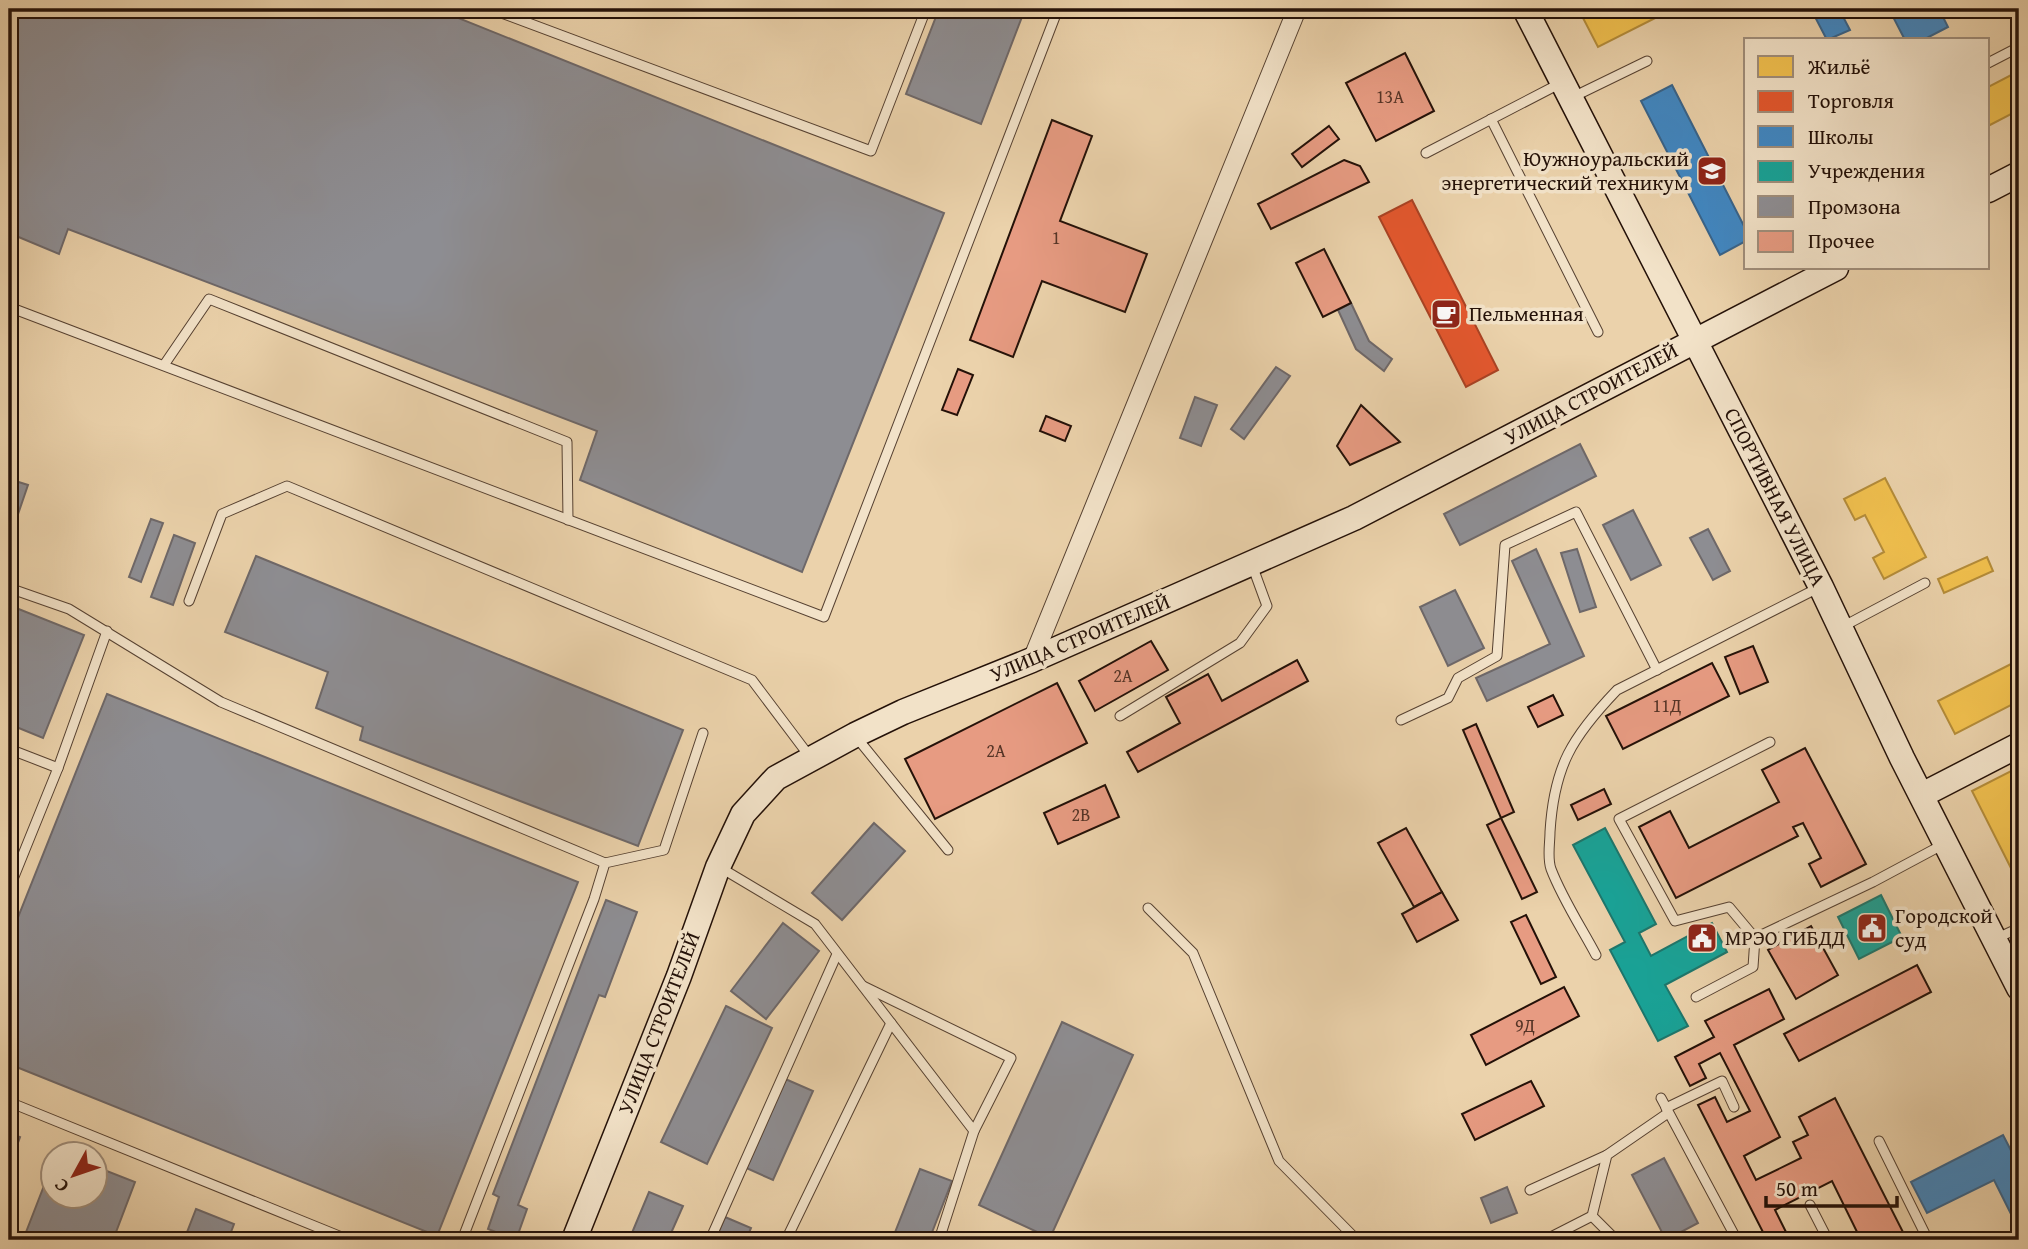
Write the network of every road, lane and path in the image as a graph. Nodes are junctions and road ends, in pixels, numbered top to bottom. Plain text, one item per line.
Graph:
1 (492, 9) edge
2 (926, 9) edge
3 (1058, 9) edge
4 (1297, 9) edge
5 (1525, 9) edge
6 (2019, 47) edge
7 (1647, 61) dead end
8 (1990, 62) edge
9 (1567, 90) junction
10 (1491, 119) junction
11 (1426, 153) dead end
12 (2019, 174) edge
13 (1990, 189) edge
14 (1832, 270) edge
15 (9, 307) edge
16 (1598, 332) dead end
17 (1696, 340) junction
18 (164, 365) junction
19 (568, 520) junction
20 (1251, 564) junction
21 (1926, 583) dead end
22 (1821, 587) junction
23 (9, 588) edge
24 (189, 601) dead end
25 (1840, 628) junction
26 (107, 631) junction
27 (1032, 660) junction
28 (1657, 670) junction
29 (1120, 716) dead end
30 (1401, 720) dead end
31 (704, 733) dead end
32 (855, 735) junction
33 (1770, 743) dead end
34 (2019, 745) edge
35 (9, 749) edge
36 (811, 758) junction
37 (58, 768) junction
38 (1922, 796) junction
39 (1946, 843) junction
40 (948, 850) dead end
41 (605, 863) junction
42 (718, 867) junction
43 (9, 886) edge
44 (1148, 908) dead end
45 (2019, 928) edge
46 (1755, 938) junction
47 (1994, 939) junction
48 (837, 954) junction
49 (1595, 955) dead end
50 (861, 985) junction
51 (2019, 988) edge
52 (1696, 997) dead end
53 (891, 1023) junction
54 (1661, 1098) dead end
55 (9, 1102) edge
56 (1734, 1107) dead end
57 (1667, 1110) junction
58 (974, 1131) junction
59 (1879, 1141) dead end
60 (1607, 1156) junction
61 (1530, 1190) dead end
62 (1810, 1205) dead end
63 (1592, 1216) junction
64 (349, 1240) edge
65 (462, 1240) edge
66 (574, 1240) edge
67 (710, 1240) edge
68 (786, 1240) edge
69 (939, 1240) edge
70 (1357, 1240) edge
71 (1545, 1240) edge
72 (1616, 1240) edge
73 (1737, 1240) edge
74 (1829, 1240) edge
75 (1928, 1240) edge

1 - 2 lane
3 - 19 lane
4 - 27 street
5 - 9 street, СПОРТИВНАЯ УЛИЦА
6 - 8 lane
7 - 9 lane
9 - 10 lane
9 - 17 street, СПОРТИВНАЯ УЛИЦА
10 - 11 lane
10 - 16 lane
12 - 13 street
14 - 17 street, УЛИЦА СТРОИТЕЛЕЙ
15 - 18 lane
17 - 20 street, УЛИЦА СТРОИТЕЛЕЙ
17 - 22 street, СПОРТИВНАЯ УЛИЦА
18 - 19 lane
18 - 19 lane
20 - 27 street, УЛИЦА СТРОИТЕЛЕЙ
20 - 29 lane
21 - 25 lane
22 - 25 street, СПОРТИВНАЯ УЛИЦА
22 - 28 lane
23 - 26 lane
24 - 36 lane
25 - 38 street, СПОРТИВНАЯ УЛИЦА
26 - 37 lane
26 - 41 lane
27 - 32 street, УЛИЦА СТРОИТЕЛЕЙ
28 - 30 lane
28 - 49 lane
31 - 41 lane
32 - 36 street, УЛИЦА СТРОИТЕЛЕЙ
32 - 40 lane
33 - 46 lane
34 - 38 street
35 - 37 lane
36 - 42 street, УЛИЦА СТРОИТЕЛЕЙ
37 - 43 lane
38 - 39 street, СПОРТИВНАЯ УЛИЦА
39 - 46 lane
39 - 47 street, СПОРТИВНАЯ УЛИЦА
41 - 65 lane
42 - 48 lane
42 - 66 street, УЛИЦА СТРОИТЕЛЕЙ
44 - 70 lane
45 - 47 lane
46 - 52 lane
47 - 51 street, СПОРТИВНАЯ УЛИЦА
48 - 50 lane
48 - 67 lane
50 - 53 lane
50 - 58 lane
53 - 58 lane
53 - 68 lane
54 - 57 lane
55 - 64 lane
56 - 57 lane
57 - 60 lane
57 - 73 lane
58 - 69 lane
59 - 75 lane
60 - 61 lane
60 - 63 lane
62 - 74 lane
63 - 71 lane
63 - 72 lane

